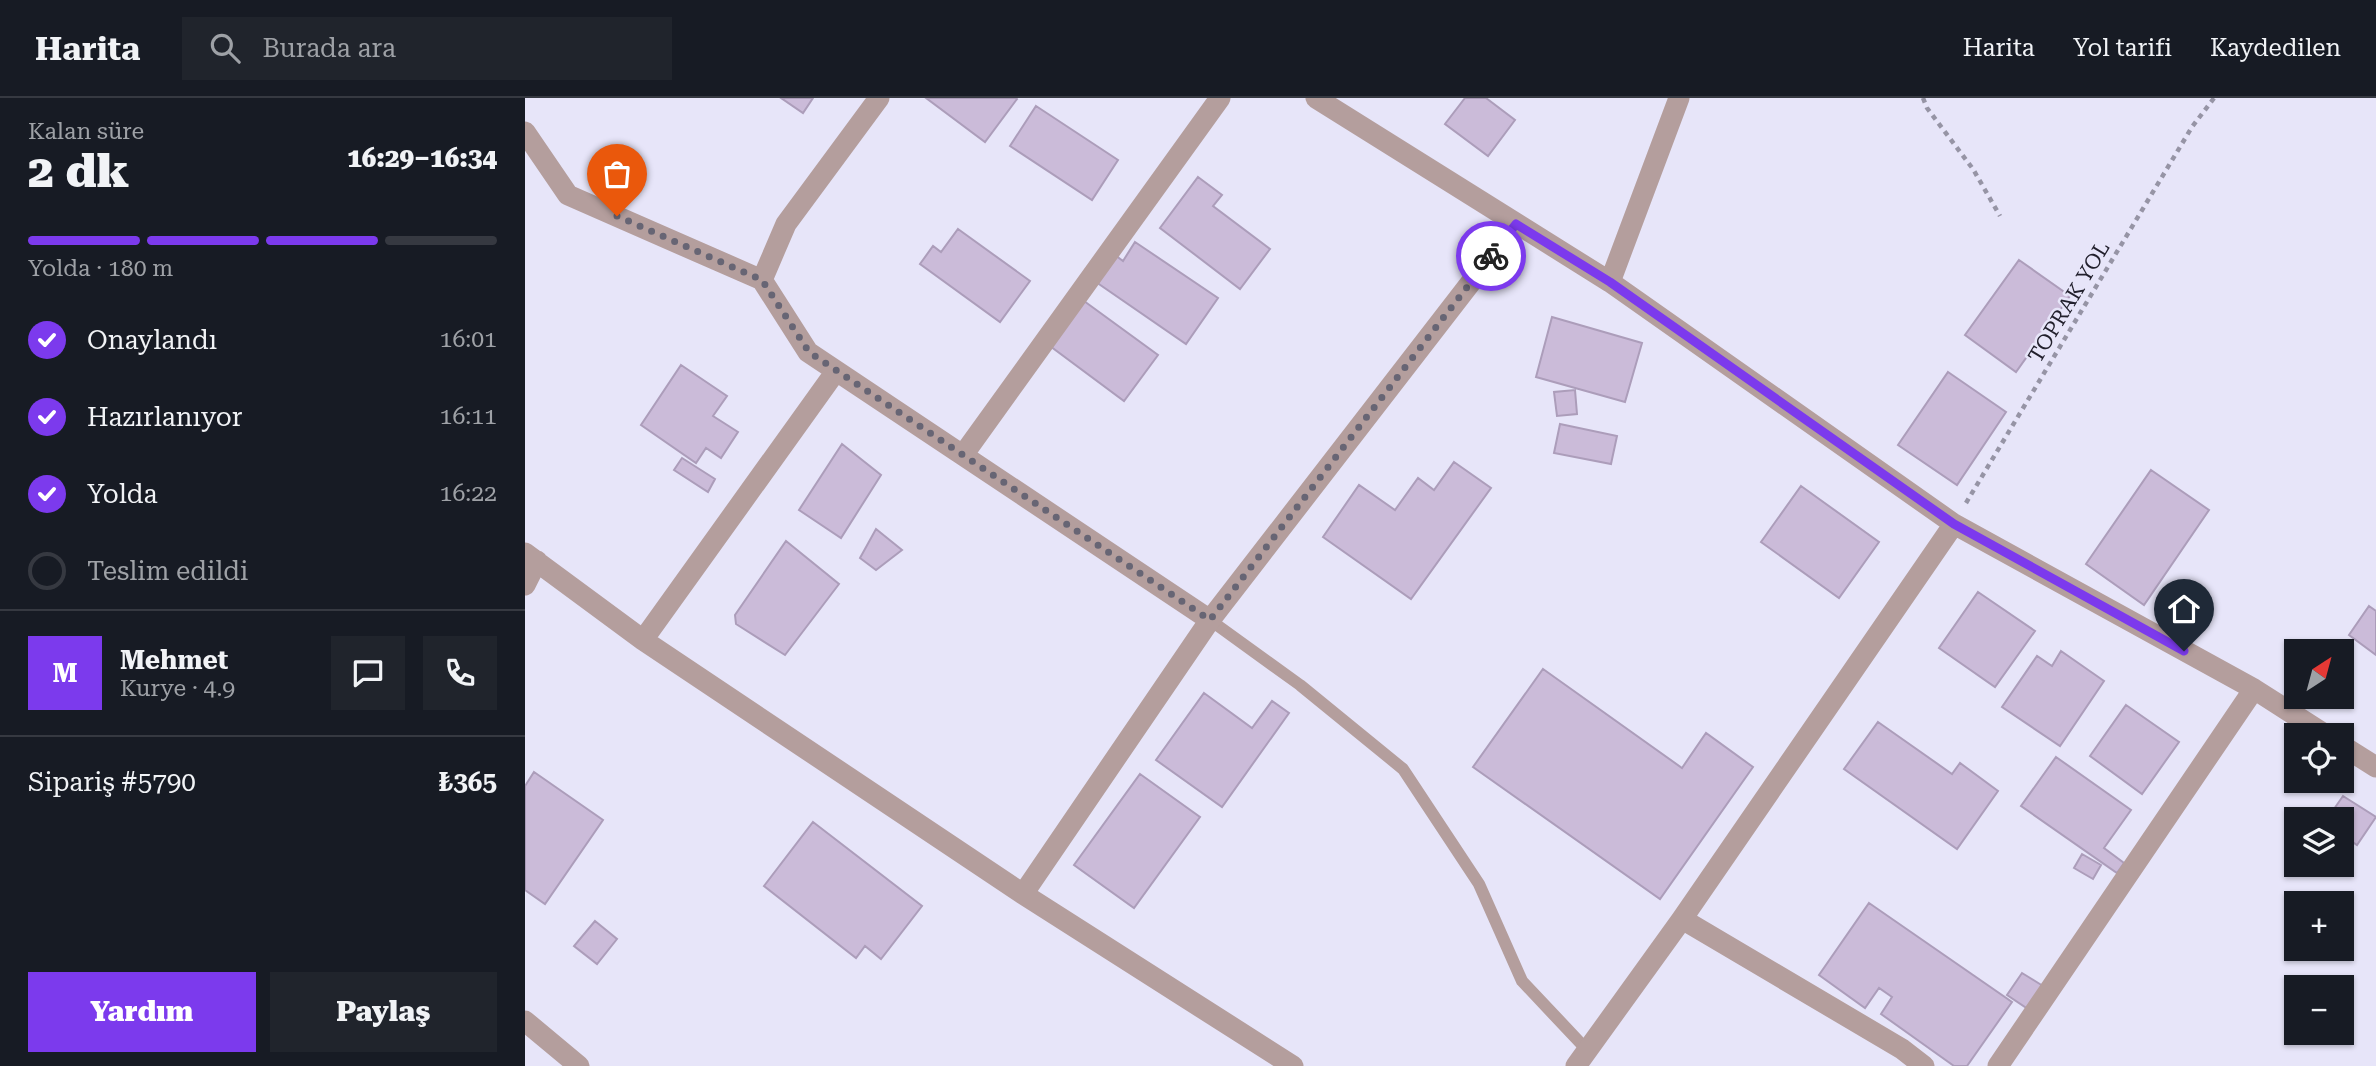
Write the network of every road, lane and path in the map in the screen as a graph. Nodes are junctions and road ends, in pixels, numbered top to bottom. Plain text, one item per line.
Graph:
1 (879, 98) edge
2 (1220, 98) edge
3 (1316, 98) edge
4 (1679, 98) edge
5 (1923, 98) edge
6 (2214, 98) edge
7 (525, 132) edge
8 (2000, 216) dead end
9 (1516, 224) junction
10 (762, 280) junction
11 (1610, 282) junction
12 (837, 371) junction
13 (963, 455) junction
14 (1954, 524) junction
15 (531, 557) edge
16 (525, 585) edge
17 (1210, 620) junction
18 (643, 640) junction
19 (2254, 690) junction
20 (2307, 723) edge
21 (2354, 753) edge
22 (2376, 767) edge
23 (1023, 894) junction
24 (1682, 919) junction
25 (525, 1021) edge
26 (1582, 1058) edge
27 (1283, 1063) edge
28 (579, 1066) edge
29 (1924, 1066) edge
30 (1998, 1066) edge

1 - 10 street
2 - 13 street
3 - 9 street
4 - 11 street
5 - 8 path
6 - 14 path, TOPRAK YOL
7 - 10 street
9 - 11 street
9 - 17 street
10 - 12 street
11 - 14 street
12 - 13 street
12 - 18 street
13 - 17 street
14 - 19 street
14 - 24 street
15 - 16 street
15 - 18 street
17 - 23 street
17 - 26 lane
18 - 23 street
19 - 20 street
19 - 30 street
21 - 22 street
23 - 27 street
24 - 26 street
24 - 29 street
25 - 28 street

